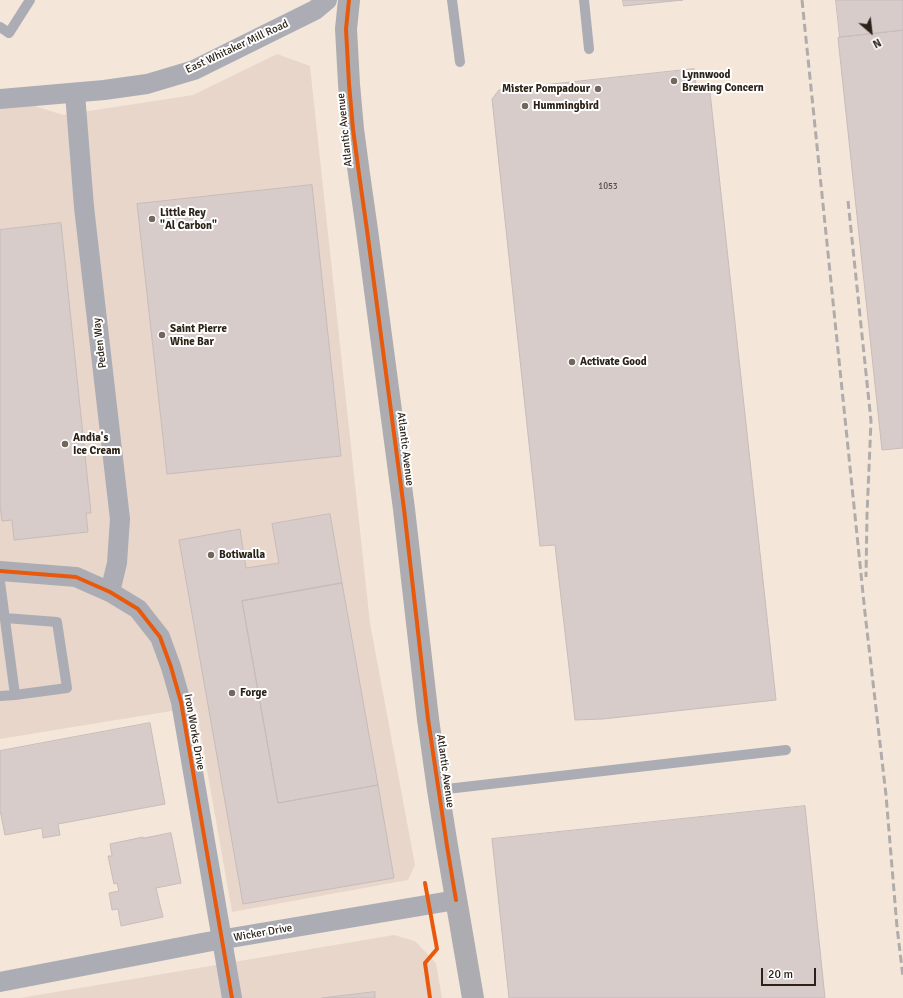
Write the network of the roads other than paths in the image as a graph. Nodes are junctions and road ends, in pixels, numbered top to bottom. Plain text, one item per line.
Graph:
1 (30, 0) edge
2 (327, 0) edge
3 (349, 0) edge
4 (452, 0) edge
5 (584, 0) edge
6 (0, 28) edge
7 (589, 49) dead end
8 (460, 62) dead end
9 (75, 93) junction
10 (0, 99) edge
11 (0, 570) edge
12 (0, 582) edge
13 (110, 592) junction
14 (5, 618) junction
15 (15, 695) junction
16 (0, 696) edge
17 (786, 750) dead end
18 (438, 790) junction
19 (456, 900) junction
20 (221, 940) junction
21 (0, 982) edge
22 (232, 998) edge
23 (473, 998) edge

1 - 6 lane
2 - 9 street, East Whitaker Mill Road
3 - 18 main road, Atlantic Avenue
4 - 8 lane
5 - 7 lane
9 - 10 street, East Whitaker Mill Road
9 - 13 street, Peden Way
11 - 13 street, Iron Works Drive
12 - 14 lane
13 - 20 street, Iron Works Drive
14 - 15 lane
14 - 15 lane
15 - 16 lane
17 - 18 lane
18 - 19 main road, Atlantic Avenue
19 - 20 street, Wicker Drive
19 - 23 main road, Atlantic Avenue
20 - 21 street, Wicker Drive
20 - 22 street, Iron Works Drive

